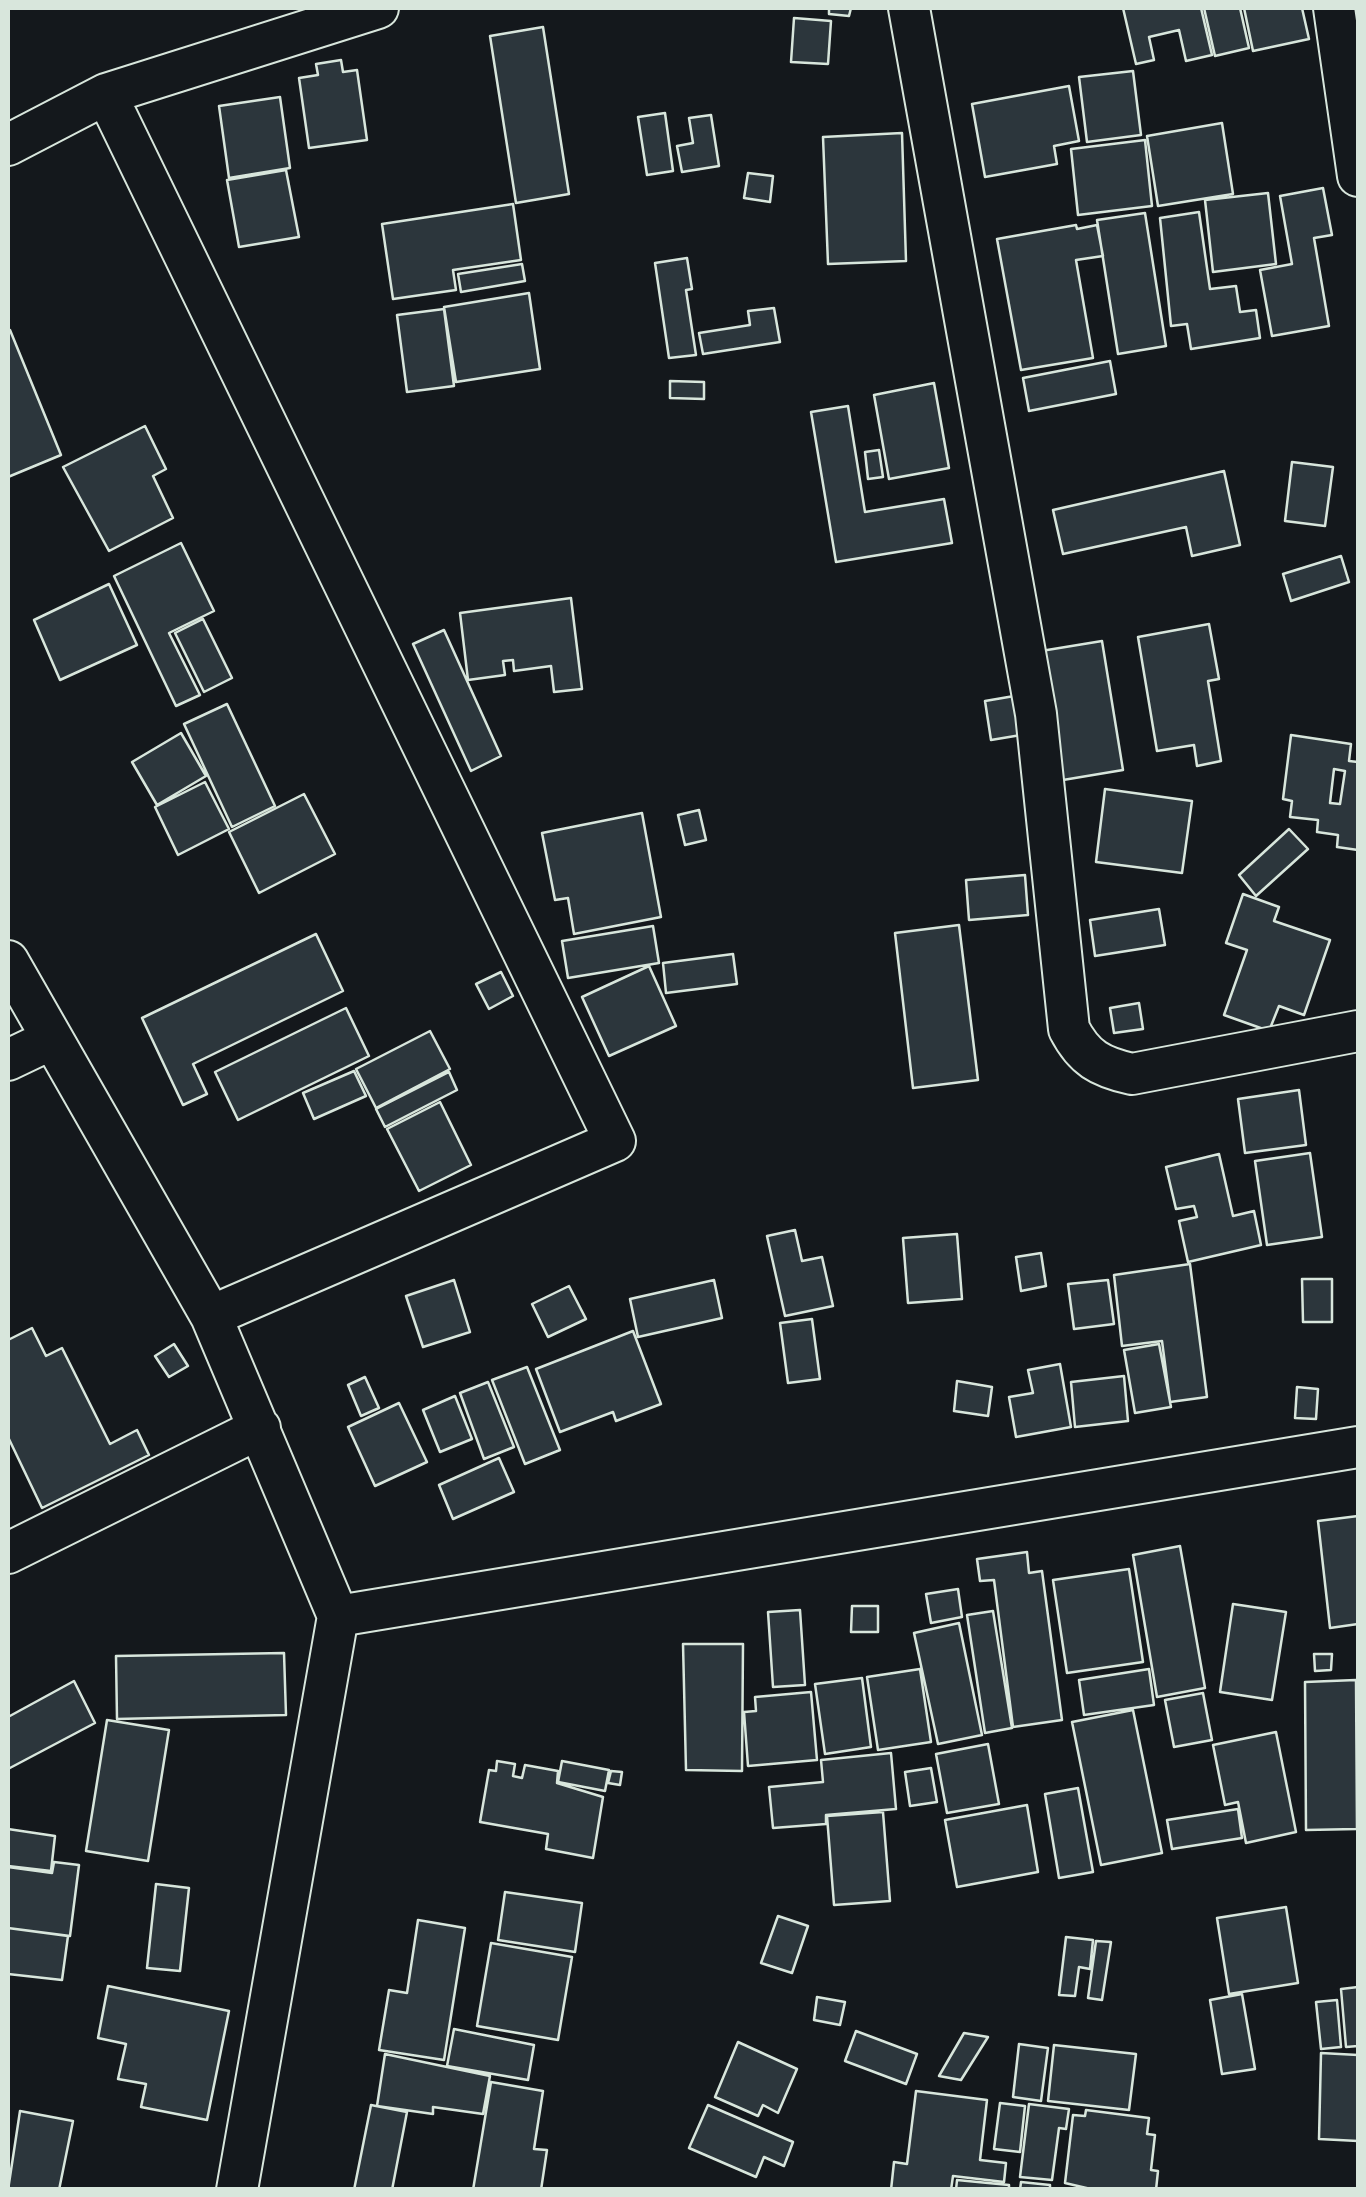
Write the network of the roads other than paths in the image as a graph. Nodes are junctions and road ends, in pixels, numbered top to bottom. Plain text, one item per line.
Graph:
1 (378, 8) edge
2 (909, 8) edge
3 (1334, 8) edge
4 (106, 94) junction
5 (8, 145) edge
6 (1358, 176) edge
7 (8, 962) edge
8 (1358, 1030) edge
9 (52, 1039) junction
10 (8, 1060) edge
11 (210, 1316) junction
12 (260, 1428) junction
13 (1358, 1447) edge
14 (8, 1553) edge
15 (338, 1616) junction
16 (238, 2190) edge

1 - 4 street
2 - 8 street
3 - 6 street
4 - 5 street
4 - 11 street
7 - 9 street
9 - 10 street
9 - 11 street
11 - 12 street
12 - 14 street
12 - 15 street
13 - 15 street
15 - 16 street

